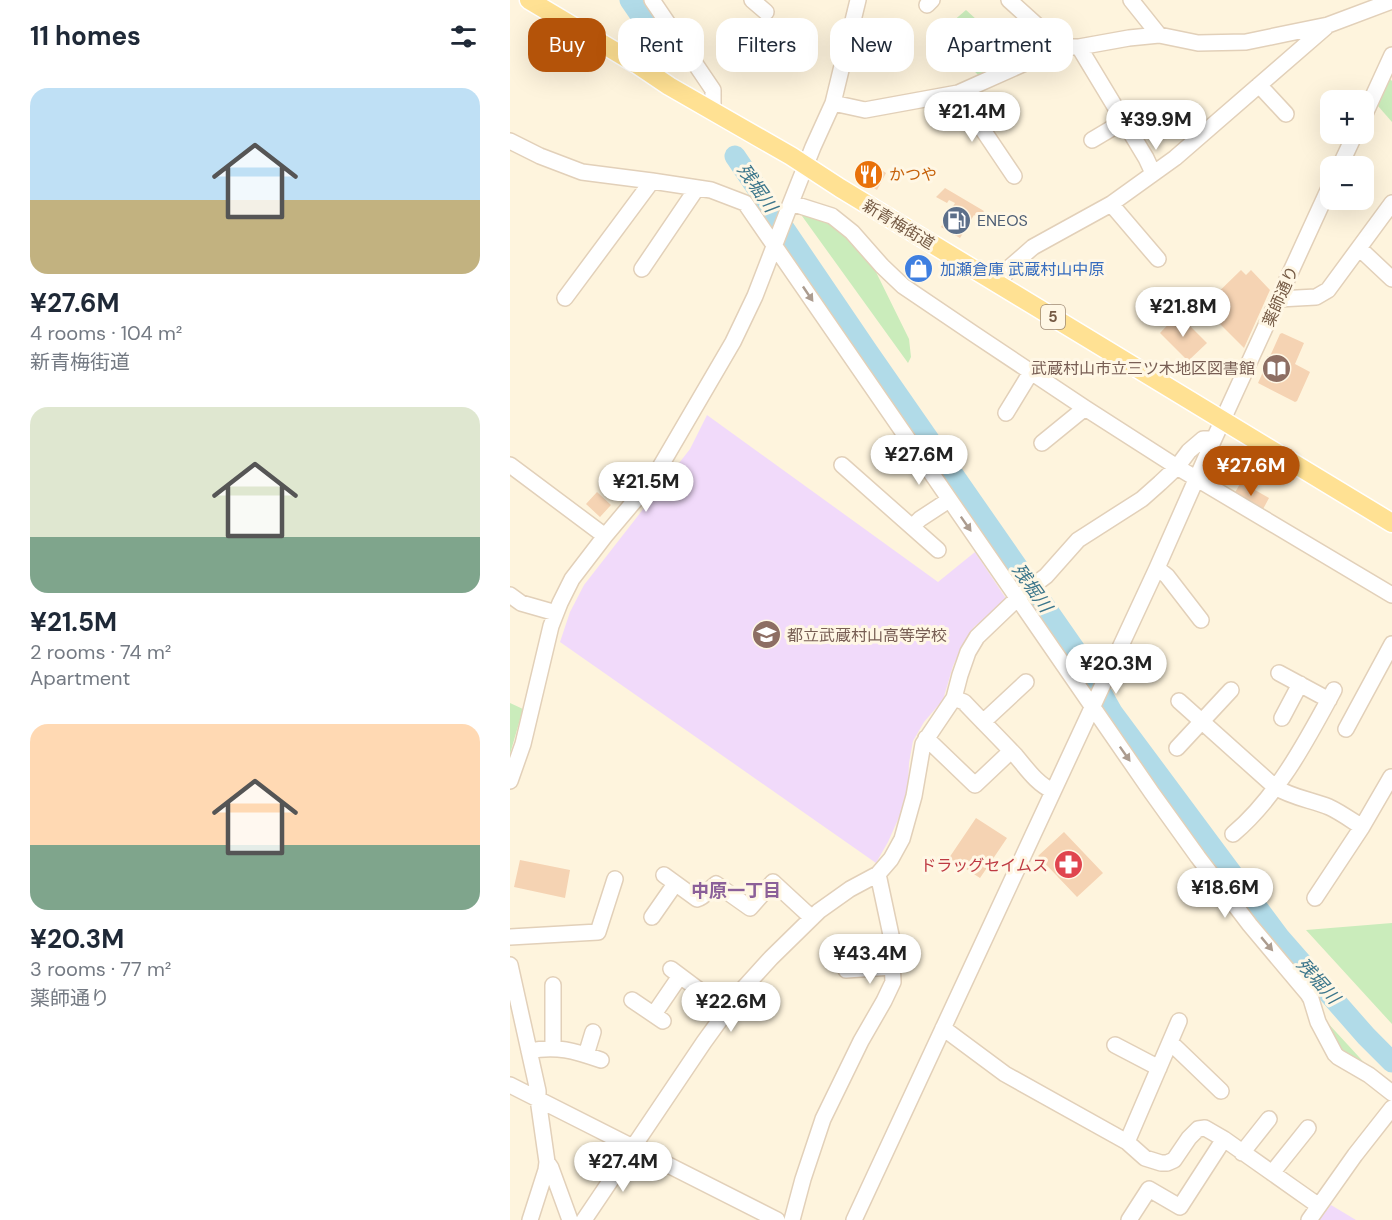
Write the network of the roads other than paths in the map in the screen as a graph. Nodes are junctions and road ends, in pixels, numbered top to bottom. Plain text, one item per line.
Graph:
1 (530, 0) edge
2 (652, 0) edge
3 (752, 0) edge
4 (858, 0) edge
5 (1009, 0) edge
6 (1131, 0) edge
7 (1392, 1) edge
8 (766, 12) dead end
9 (1029, 18) edge
10 (1328, 25) junction
11 (1159, 35) junction
12 (1073, 47) edge
13 (1079, 47) junction
14 (1392, 55) edge
15 (1005, 72) edge
16 (1259, 85) junction
17 (958, 93) junction
18 (1374, 94) edge
19 (833, 103) junction
20 (713, 111) junction
21 (1286, 114) dead end
22 (1124, 121) junction
23 (1092, 140) dead end
24 (510, 141) edge
25 (806, 166) junction
26 (1153, 172) junction
27 (1014, 176) dead end
28 (652, 181) junction
29 (697, 188) junction
30 (1392, 203) edge
31 (790, 204) junction
32 (1111, 204) junction
33 (1320, 208) edge
34 (776, 244) junction
35 (1359, 248) junction
36 (1158, 259) dead end
37 (642, 269) dead end
38 (1392, 279) edge
39 (999, 284) junction
40 (565, 298) dead end
41 (1279, 299) junction
42 (1031, 372) junction
43 (1085, 408) junction
44 (1006, 413) dead end
45 (1224, 420) junction
46 (1214, 439) junction
47 (1042, 443) dead end
48 (510, 465) edge
49 (842, 465) dead end
50 (1177, 467) junction
51 (1196, 479) junction
52 (949, 501) junction
53 (1392, 523) edge
54 (912, 526) junction
55 (605, 536) junction
56 (938, 550) dead end
57 (1157, 568) junction
58 (510, 595) edge
59 (1019, 596) junction
60 (1392, 596) edge
61 (556, 613) junction
62 (1201, 620) dead end
63 (1392, 644) edge
64 (1279, 673) dead end
65 (1026, 682) dead end
66 (1300, 684) junction
67 (1231, 690) dead end
68 (954, 698) junction
69 (1179, 702) dead end
70 (1093, 704) junction
71 (1282, 718) dead end
72 (983, 722) junction
73 (1202, 722) junction
74 (1346, 729) dead end
75 (926, 738) junction
76 (1177, 748) dead end
77 (1011, 751) junction
78 (1392, 776) edge
79 (510, 781) edge
80 (1275, 787) junction
81 (1053, 791) junction
82 (1362, 827) junction
83 (1233, 834) dead end
84 (878, 874) junction
85 (615, 879) dead end
86 (1315, 898) dead end
87 (652, 917) dead end
88 (812, 918) junction
89 (510, 937) edge
90 (510, 965) edge
91 (892, 967) junction
92 (846, 970) dead end
93 (553, 985) dead end
94 (632, 1000) dead end
95 (727, 1011) junction
96 (1179, 1021) dead end
97 (942, 1028) junction
98 (593, 1032) dead end
99 (1170, 1042) junction
100 (1115, 1045) dead end
101 (553, 1048) junction
102 (529, 1051) junction
103 (1159, 1068) junction
104 (510, 1085) edge
105 (1221, 1091) dead end
106 (1392, 1093) edge
107 (538, 1099) junction
108 (1392, 1108) edge
109 (1269, 1119) dead end
110 (1308, 1128) dead end
111 (1224, 1139) junction
112 (1127, 1142) junction
113 (633, 1147) junction
114 (1242, 1153) junction
115 (547, 1162) junction
116 (1272, 1173) junction
117 (1319, 1206) junction
118 (530, 1220) edge
119 (570, 1220) edge
120 (584, 1220) edge
121 (777, 1220) edge
122 (792, 1220) edge
123 (854, 1220) edge
124 (1129, 1220) edge
125 (1309, 1220) edge

1 - 20 main road, 新青梅街道 / 5
2 - 20 street
3 - 8 street
4 - 19 street
5 - 9 street
6 - 11 street
7 - 10 street
10 - 11 street
10 - 16 street
11 - 13 street
12 - 13 street
13 - 22 street
14 - 18 street
15 - 17 street
16 - 21 street
16 - 26 street
17 - 19 street
17 - 27 street
19 - 25 street
20 - 25 main road, 新青梅街道 / 5
22 - 23 street
22 - 26 street
24 - 28 street
25 - 31 street
25 - 39 main road, 新青梅街道 / 5
26 - 32 street
28 - 29 street
28 - 40 street
29 - 34 street
29 - 37 street
30 - 35 street
31 - 34 street
31 - 42 street
32 - 36 street
32 - 39 street
33 - 41 street, 薬師通り
34 -> 52 street
34 - 55 street
35 - 38 street
35 - 41 street
39 - 45 main road, 新青梅街道 / 5
41 - 45 street, 薬師通り
42 - 43 street
42 - 44 street
43 - 47 street
43 - 50 street
45 - 46 street, 薬師通り
45 - 53 main road, 新青梅街道 / 5
46 - 50 street
46 - 51 street, 薬師通り
48 - 55 street
49 - 54 street
50 - 51 street
50 - 59 street
51 - 57 street, 薬師通り
51 - 60 street
52 - 54 street
52 -> 59 street
54 - 56 street
55 - 61 street
57 - 62 street
57 - 70 street, 薬師通り
58 - 61 street
59 - 68 street
59 - 70 street
61 - 79 street
63 - 74 street
64 - 66 street
65 - 72 street
66 - 71 street
66 - 80 street
67 - 73 street
68 - 72 street
68 - 75 street
69 - 73 street
70 - 81 street, 薬師通り
70 -> 106 street
72 - 77 street
73 - 76 street
73 - 80 street
75 - 77 street
75 - 84 street
77 - 81 street
78 - 82 street
80 - 82 street
80 - 83 street
81 - 97 street, 薬師通り
82 - 86 street
84 - 88 street
84 - 91 street
85 - 89 street
87 - 88 street
88 - 95 street
90 - 102 street
91 - 92 street
91 - 122 street
93 - 101 street
94 - 95 street
95 - 113 street
96 - 99 street
97 - 112 street
97 - 123 street, 薬師通り
98 - 101 street
99 - 103 street
99 - 105 street
100 - 103 street
101 - 102 street
102 - 107 street
103 - 112 street
104 - 107 street
107 - 113 street
107 - 115 street
108 - 117 street
109 - 114 street
110 - 116 street
111 - 112 street
111 - 114 street
111 - 124 street
113 - 120 street
113 - 121 street
114 - 116 street
115 - 118 street
115 - 119 street
116 - 117 street
117 - 125 street

